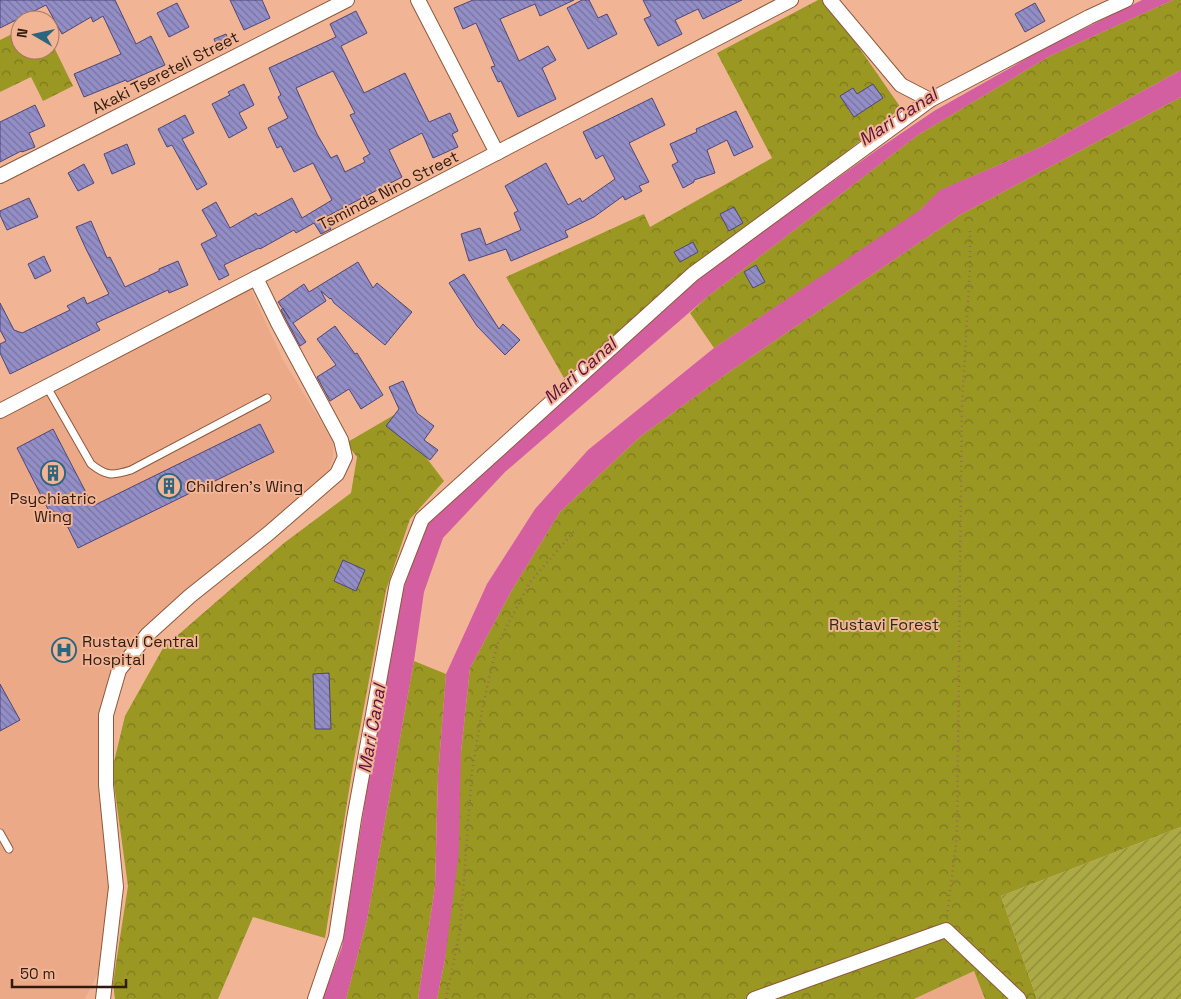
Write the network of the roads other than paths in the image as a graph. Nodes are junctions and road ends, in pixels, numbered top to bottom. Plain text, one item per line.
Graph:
1 (347, 0) edge
2 (418, 0) edge
3 (791, 0) edge
4 (830, 0) edge
5 (1126, 0) edge
6 (930, 100) junction
7 (497, 153) junction
8 (0, 176) edge
9 (256, 278) junction
10 (47, 387) junction
11 (267, 398) dead end
12 (0, 411) edge
13 (0, 833) edge
14 (9, 849) dead end
15 (103, 999) edge
16 (315, 999) edge
17 (754, 999) edge
18 (1019, 999) edge

1 - 8 street, Akaki Tsereteli Street
2 - 7 street
3 - 7 street, Tsminda Nino Street
4 - 6 street
5 - 6 street
6 - 16 street
7 - 9 street, Tsminda Nino Street
9 - 10 street, Tsminda Nino Street
9 - 15 street
10 - 11 lane
10 - 12 street, Tsminda Nino Street
13 - 14 lane
17 - 18 street

